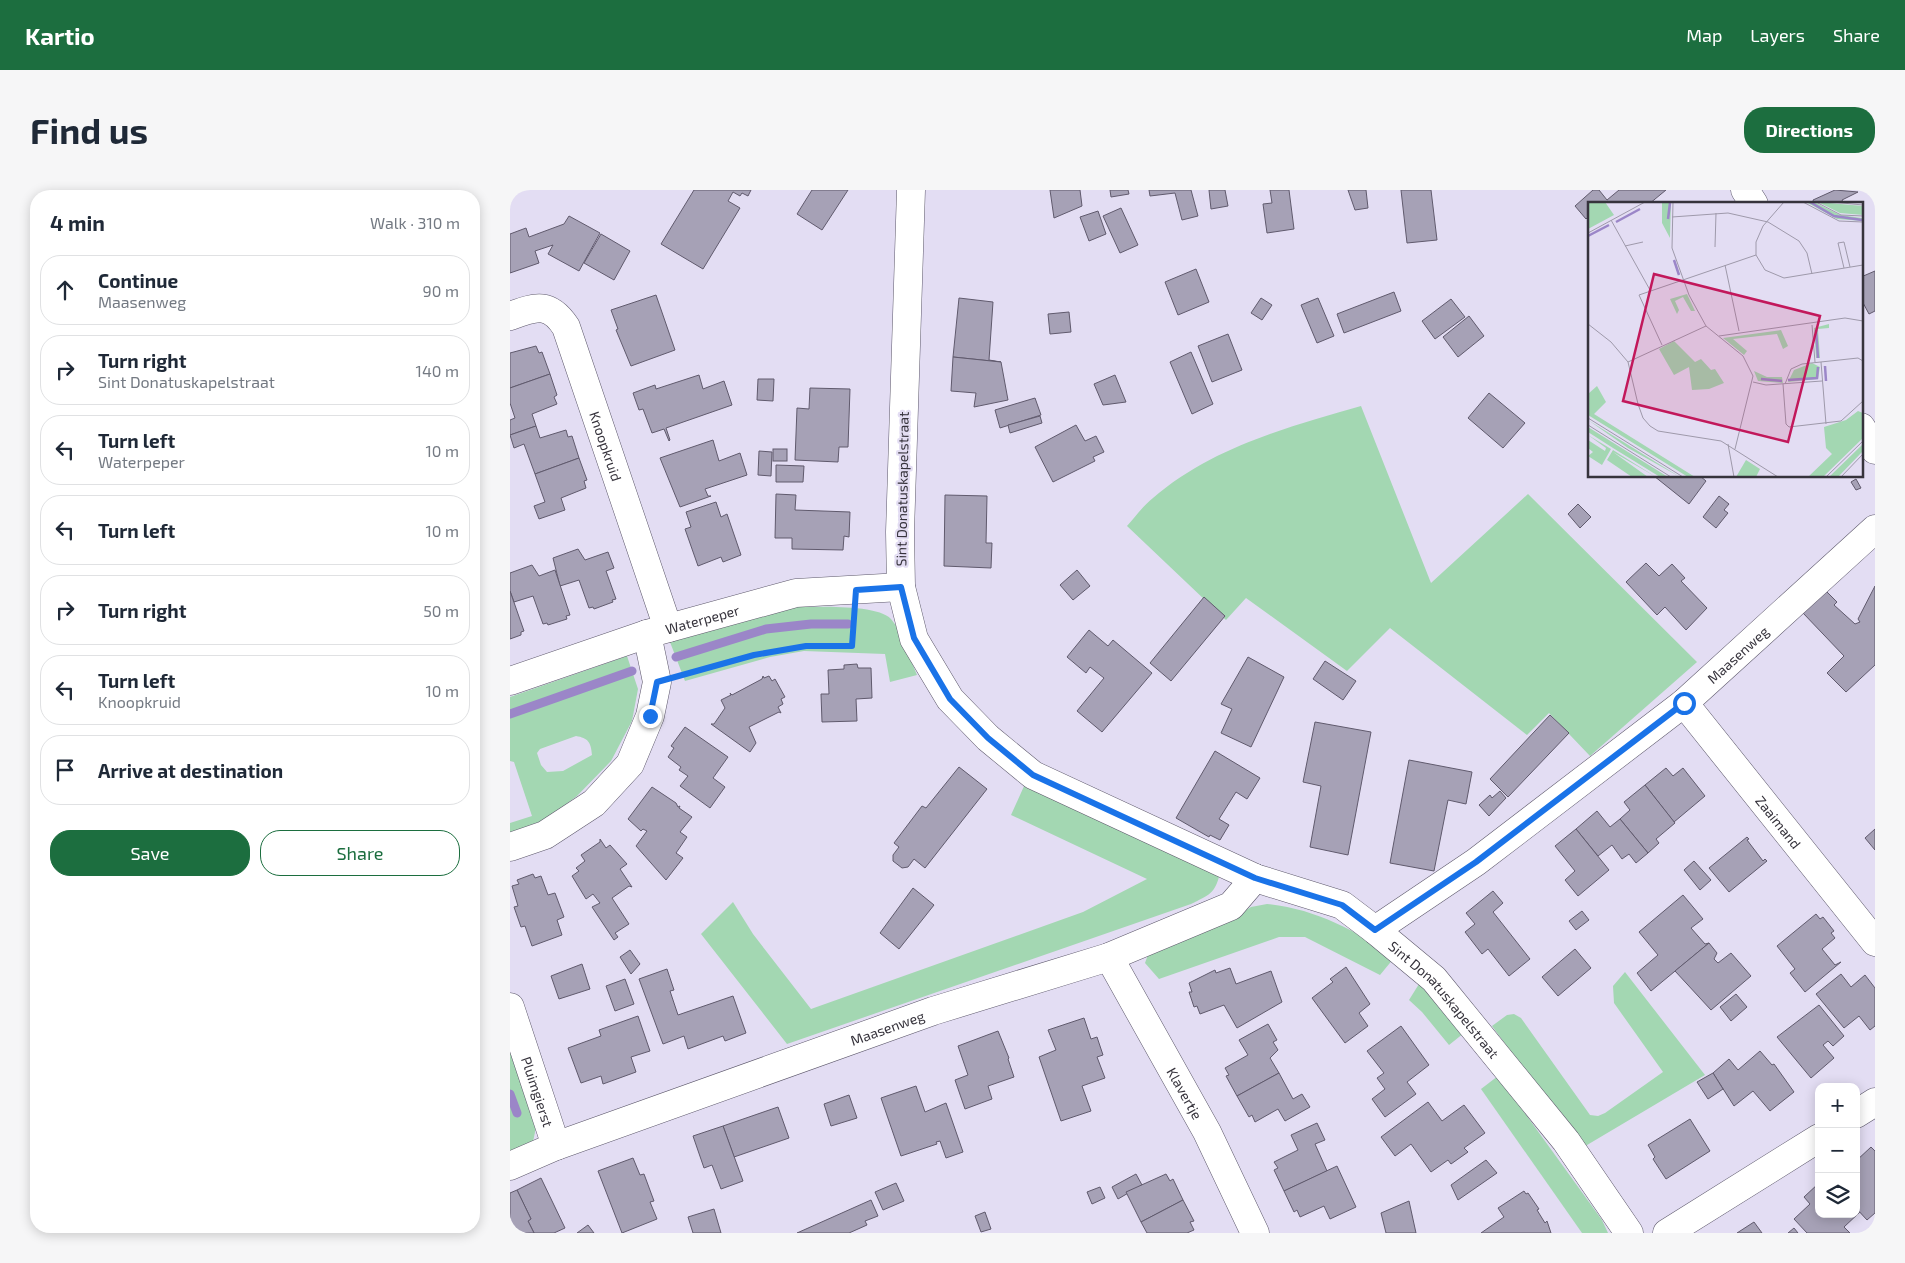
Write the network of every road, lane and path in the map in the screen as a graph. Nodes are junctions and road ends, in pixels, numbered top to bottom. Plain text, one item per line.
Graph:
1 (911, 190) edge
2 (1745, 190) edge
3 (1753, 202) edge
4 (510, 316) edge
5 (1862, 429) edge
6 (1875, 450) edge
7 (1875, 529) edge
8 (901, 587) junction
9 (856, 590) junction
10 (657, 631) junction
11 (510, 681) edge
12 (657, 682) junction
13 (1684, 703) junction
14 (510, 848) edge
15 (1255, 878) junction
16 (1375, 930) junction
17 (1875, 942) edge
18 (1109, 957) junction
19 (510, 1007) edge
20 (1875, 1102) edge
21 (1860, 1111) edge
22 (1815, 1140) edge
23 (556, 1146) junction
24 (510, 1166) edge
25 (1255, 1233) edge
26 (1629, 1233) edge
27 (1667, 1233) edge

1 - 8 street, Sint Donatuskapelstraat
2 - 3 street
4 - 10 street, Knoopkruid
5 - 6 street
7 - 13 street, Maasenweg
8 - 9 street, Waterpeper
8 - 15 street, Sint Donatuskapelstraat
9 - 10 street, Waterpeper
9 - 12 path
10 - 11 street, Waterpeper
10 - 12 street, Knoopkruid
12 - 14 street, Knoopkruid
13 - 16 street, Maasenweg
13 - 17 street, Zaaimand
15 - 16 street, Sint Donatuskapelstraat
15 - 18 street, Maasenweg
16 - 26 street, Sint Donatuskapelstraat
18 - 23 street, Maasenweg
18 - 25 street, Klavertje
19 - 23 street, Pluimgierst
20 - 21 street
22 - 27 street
23 - 24 street, Maasenweg

